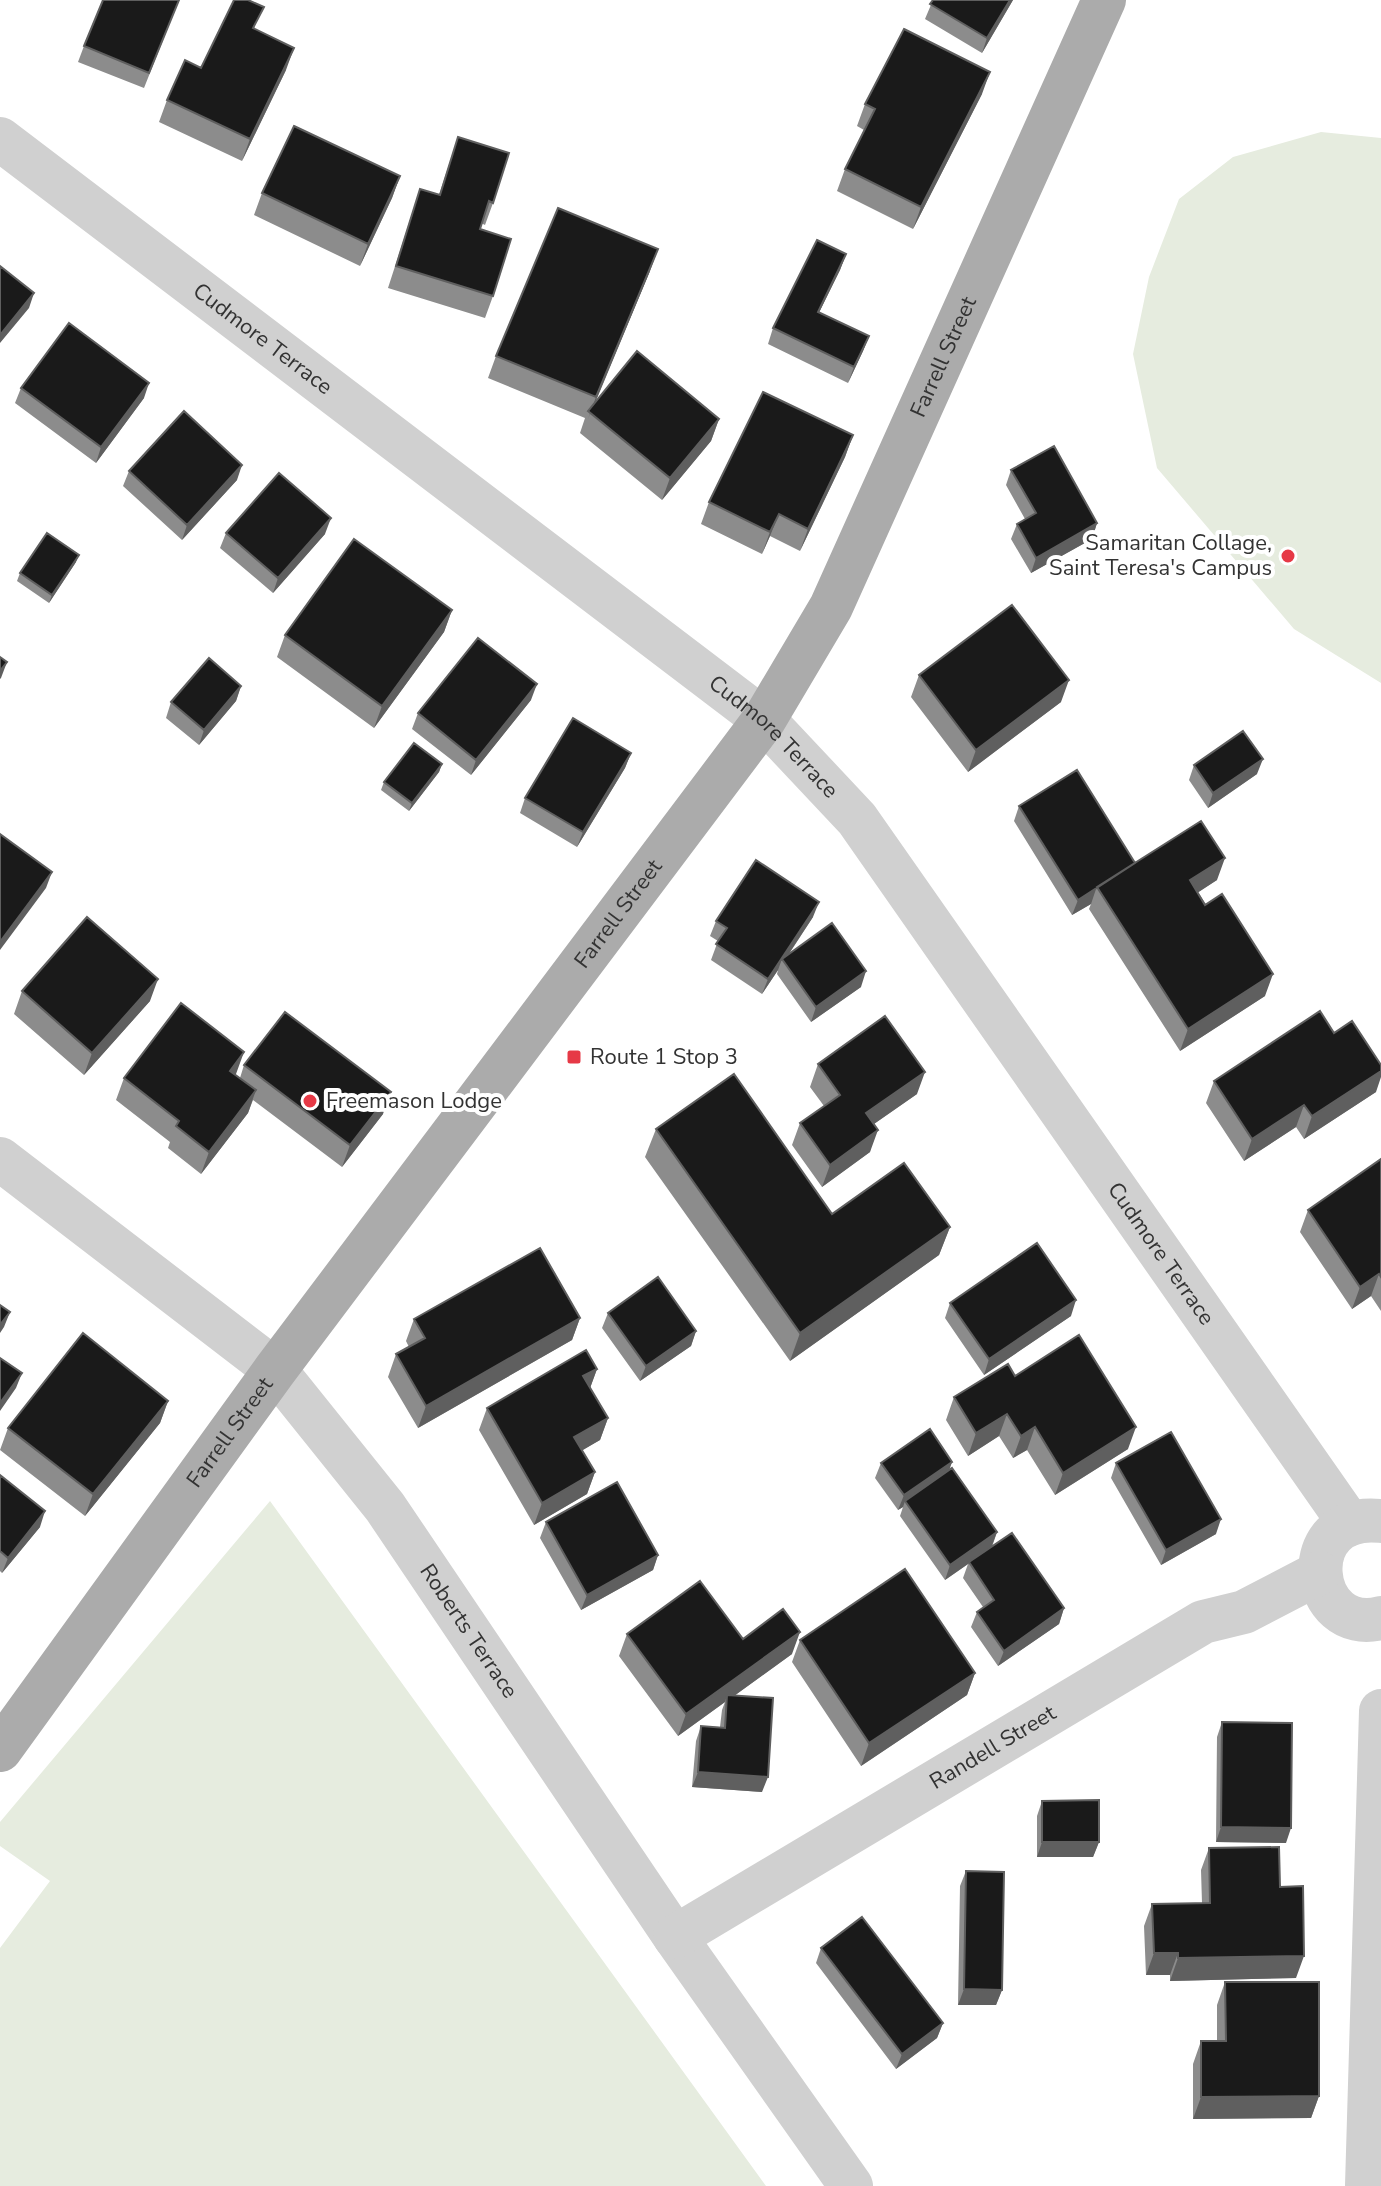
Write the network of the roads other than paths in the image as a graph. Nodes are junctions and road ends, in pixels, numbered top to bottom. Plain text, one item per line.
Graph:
1 (1104, 0) edge
2 (0, 139) edge
3 (764, 720) junction
4 (0, 1159) edge
5 (275, 1370) junction
6 (1365, 1522) edge
7 (1319, 1573) junction
8 (1381, 1618) edge
9 (1381, 1711) edge
10 (0, 1750) edge
11 (675, 1937) junction
12 (851, 2186) edge
13 (1367, 2186) edge

1 - 3 main road, Farrell Street
2 - 3 street, Cudmore Terrace
3 - 5 main road, Farrell Street
3 - 6 street, Cudmore Terrace
4 - 5 street, Roberts Terrace
5 - 10 main road, Farrell Street
5 - 11 street, Roberts Terrace
6 - 7 street
7 - 8 street
7 - 11 street, Randell Street
9 - 13 street
11 - 12 street, Roberts Terrace

